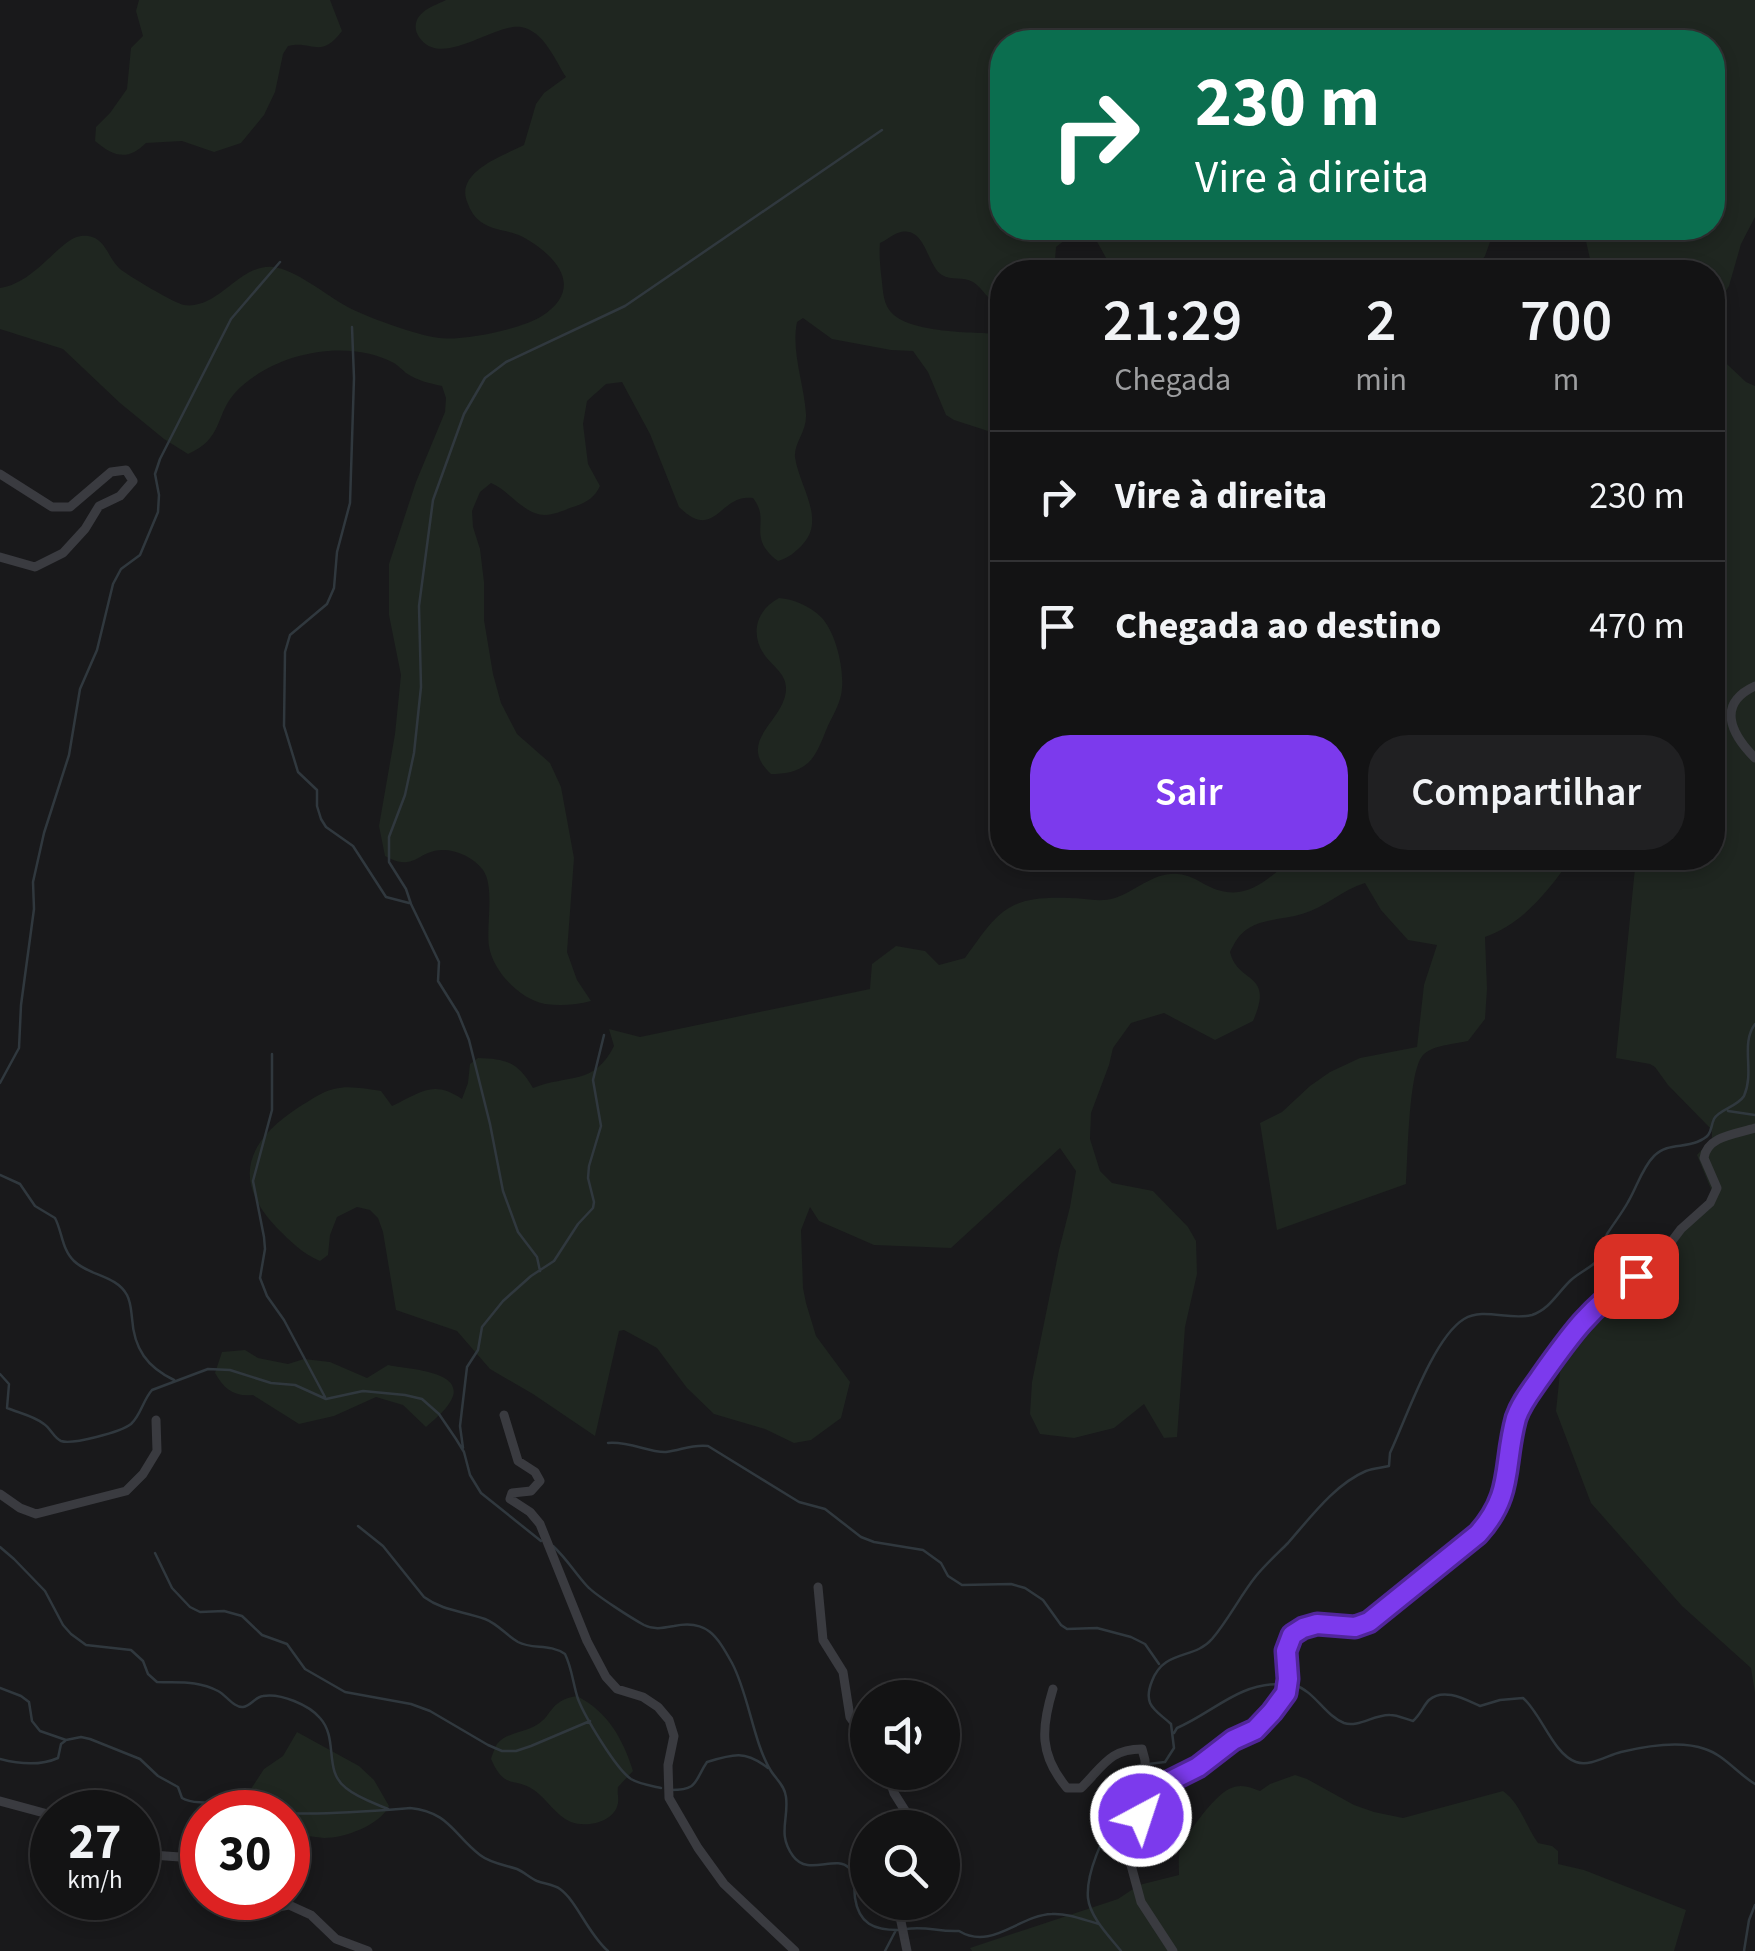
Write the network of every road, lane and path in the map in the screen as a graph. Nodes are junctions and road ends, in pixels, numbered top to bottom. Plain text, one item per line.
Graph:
1 (0, 474) edge
2 (0, 557) edge
3 (1755, 686) edge
4 (1755, 758) edge
5 (1755, 1128) edge
6 (504, 1415) dead end
7 (156, 1420) dead end
8 (0, 1494) edge
9 (818, 1586) dead end
10 (1054, 1690) dead end
11 (850, 1717) edge
12 (1154, 1789) junction
13 (0, 1800) edge
14 (30, 1810) edge
15 (310, 1914) edge
16 (900, 1920) edge
17 (368, 1951) edge
18 (796, 1951) edge
19 (907, 1951) edge
20 (1172, 1951) edge

1 - 2 street
3 - 4 street
5 - 12 street
6 - 18 street
7 - 8 street
9 - 11 street
10 - 12 street
12 - 20 street
13 - 14 street
15 - 17 street
16 - 19 street

